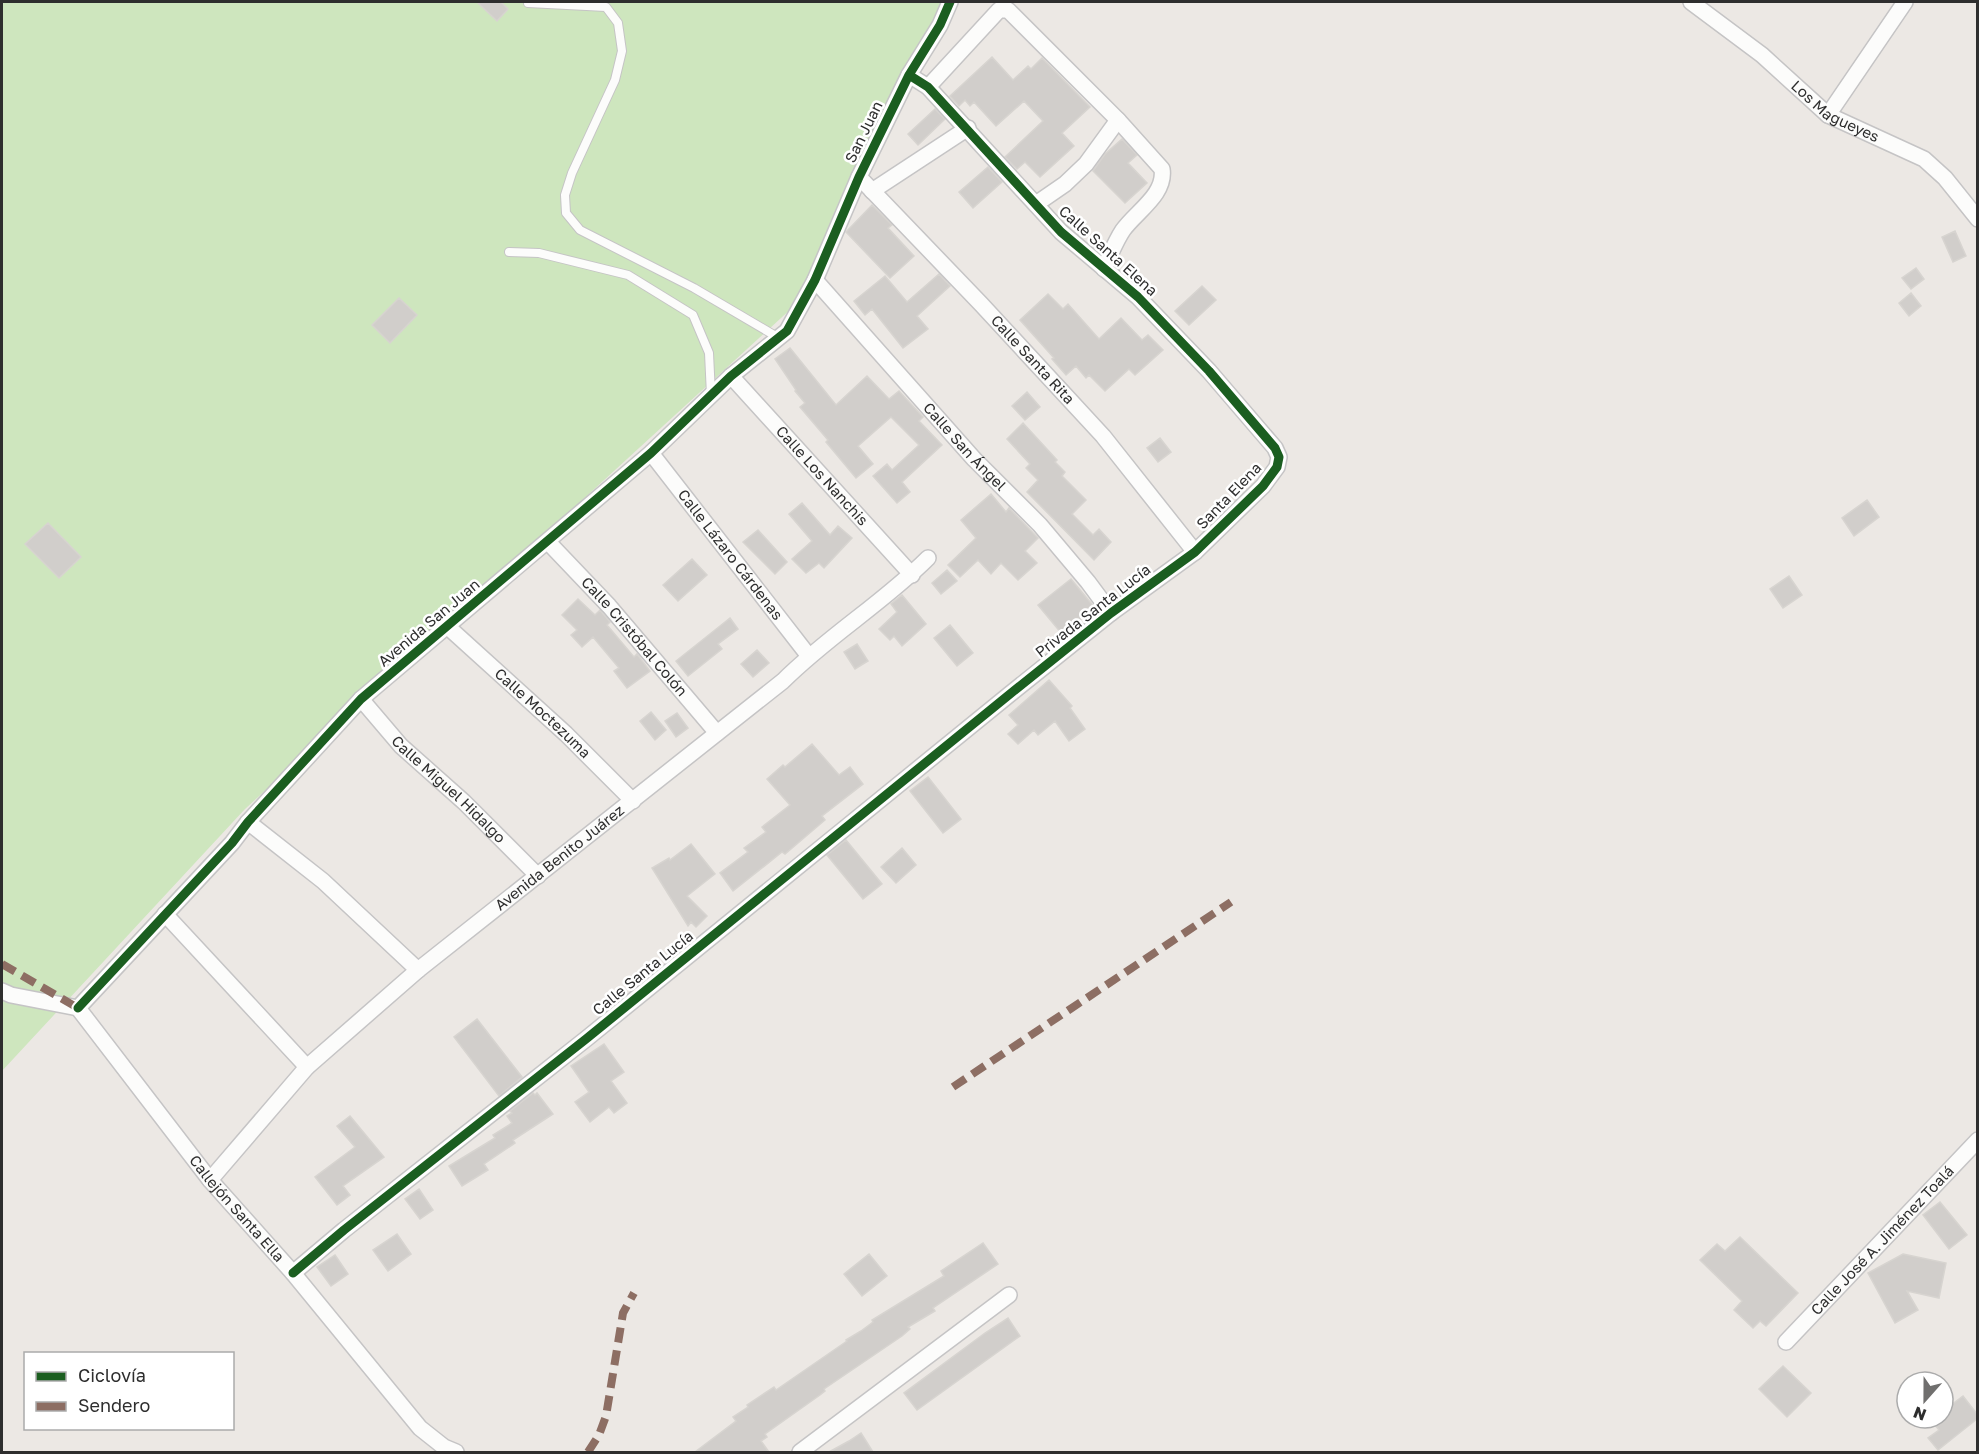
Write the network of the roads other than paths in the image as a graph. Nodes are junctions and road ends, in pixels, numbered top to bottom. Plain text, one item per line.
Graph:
1 (950, 2) edge
2 (1691, 2) edge
3 (1905, 2) edge
4 (528, 3) dead end
5 (909, 75) junction
6 (928, 87) junction
7 (1828, 115) junction
8 (1118, 120) junction
9 (968, 128) junction
10 (859, 177) junction
11 (872, 191) junction
12 (1036, 204) junction
13 (1977, 219) edge
14 (509, 252) dead end
15 (1104, 268) junction
16 (815, 280) junction
17 (779, 338) junction
18 (731, 376) junction
19 (711, 396) junction
20 (651, 453) junction
21 (1279, 457) joint
22 (548, 542) junction
23 (1195, 552) junction
24 (928, 558) dead end
25 (912, 574) junction
26 (1111, 613) junction
27 (448, 627) junction
28 (808, 655) junction
29 (1010, 694) joint
30 (361, 699) junction
31 (717, 733) junction
32 (633, 801) junction
33 (248, 822) junction
34 (538, 876) junction
35 (165, 914) junction
36 (418, 970) junction
37 (2, 991) edge
38 (78, 1008) junction
39 (307, 1067) junction
40 (1977, 1140) edge
41 (210, 1180) junction
42 (293, 1273) junction
43 (1009, 1295) dead end
44 (1786, 1342) dead end
45 (456, 1452) edge
46 (800, 1452) edge

1 - 5 street, San Juan
2 - 7 street, Los Magueyes
3 - 7 street
4 - 17 lane
5 - 6 street, Calle Santa Elena
5 - 10 street, San Juan
6 - 8 street
6 - 9 street, Calle Santa Elena
7 - 13 street, Los Magueyes
8 - 12 street
8 - 15 street
9 - 11 street
9 - 12 street, Calle Santa Elena
10 - 11 street, Calle Santa Rita
10 - 16 street, San Juan
11 - 23 street, Calle Santa Rita
12 - 15 street, Calle Santa Elena
14 - 19 lane
15 - 21 street, Calle Santa Elena
16 - 17 street, Avenida San Juan
16 - 26 street, Calle San Ángel
17 - 18 street, Avenida San Juan
18 - 19 street, Avenida San Juan
18 - 25 street, Calle Los Nanchis
19 - 20 street, Avenida San Juan
20 - 22 street, Avenida San Juan
20 - 28 street, Calle Lázaro Cárdenas
21 - 23 street, Santa Elena
22 - 27 street, Avenida San Juan
22 - 31 street, Calle Cristóbal Colón
23 - 26 street, Privada Santa Lucía
24 - 25 street, Avenida Benito Juárez
25 - 28 street, Avenida Benito Juárez
26 - 29 street, Privada Santa Lucía
27 - 30 street, Avenida San Juan
27 - 32 street, Calle Moctezuma
28 - 31 street, Avenida Benito Juárez
29 - 42 street, Calle Santa Lucía
30 - 33 street, Avenida San Juan
30 - 34 street, Calle Miguel Hidalgo
31 - 32 street, Avenida Benito Juárez
32 - 34 street, Avenida Benito Juárez
33 - 35 street, Avenida San Juan
33 - 36 street
34 - 36 street, Avenida Benito Juárez
35 - 38 street, Avenida San Juan
35 - 39 street
36 - 39 street, Avenida Benito Juárez
37 - 38 street
38 - 41 street, Callejón Santa Ella
39 - 41 street, Avenida Benito Juárez
40 - 44 street, Calle José A. Jiménez Toalá
41 - 42 street, Callejón Santa Ella
42 - 45 street, Callejón Santa Ella
43 - 46 street

